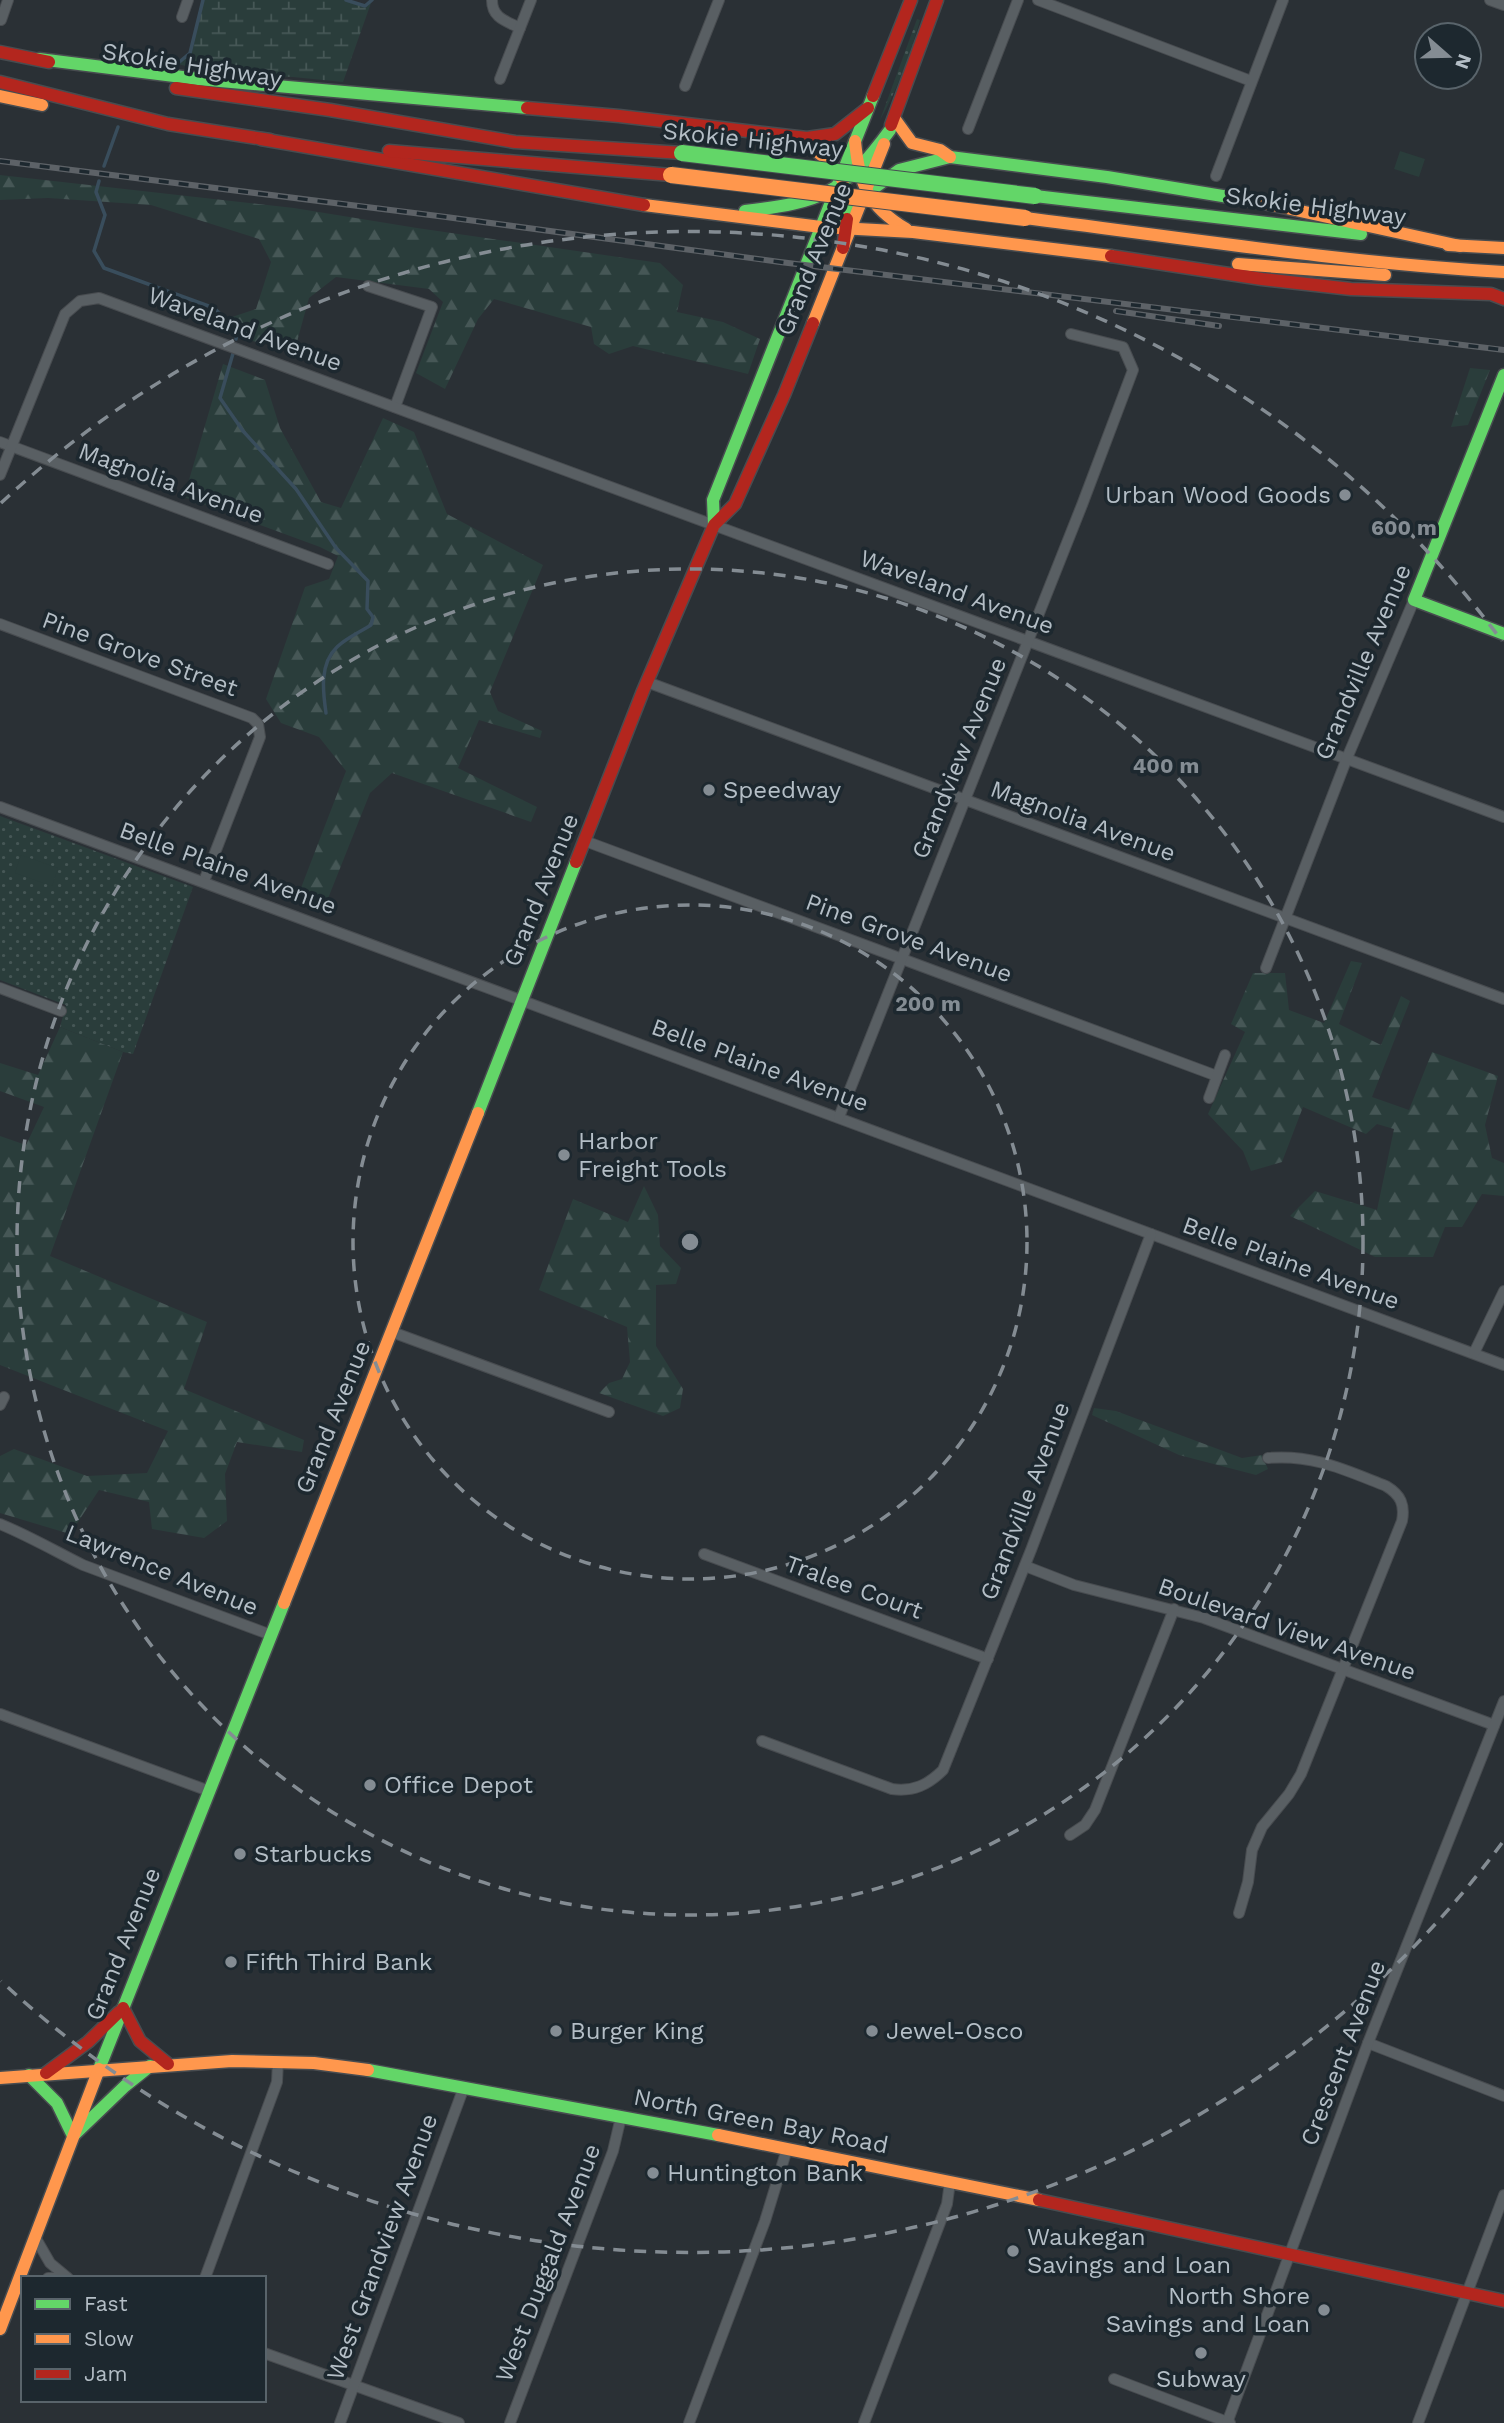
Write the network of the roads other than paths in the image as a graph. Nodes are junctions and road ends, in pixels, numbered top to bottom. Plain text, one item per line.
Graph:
1 (8, 0) edge
2 (188, 0) edge
3 (492, 0) edge
4 (531, 0) edge
5 (719, 0) edge
6 (911, 0) edge
7 (937, 0) edge
8 (1018, 0) edge
9 (1038, 0) edge
10 (1283, 0) edge
11 (1490, 0) edge
12 (1504, 5) edge
13 (182, 17) dead end
14 (1, 20) edge
15 (520, 27) junction
16 (0, 52) edge
17 (39, 60) junction
18 (500, 79) dead end
19 (1251, 81) junction
20 (0, 82) edge
21 (684, 86) dead end
22 (0, 96) edge
23 (868, 108) junction
24 (892, 124) junction
25 (968, 129) dead end
26 (198, 130) junction
27 (794, 138) junction
28 (261, 139) junction
29 (855, 141) junction
30 (950, 157) junction
31 (859, 170) junction
32 (1216, 176) dead end
33 (841, 182) junction
34 (865, 193) junction
35 (848, 207) junction
36 (728, 215) junction
37 (849, 229) junction
38 (821, 230) junction
39 (913, 233) junction
40 (1460, 246) junction
41 (1504, 248) edge
42 (1105, 255) junction
43 (1504, 273) edge
44 (368, 286) dead end
45 (1504, 299) edge
46 (1072, 334) dead end
47 (1504, 375) edge
48 (395, 407) junction
49 (0, 442) edge
50 (11, 446) junction
51 (0, 475) edge
52 (714, 525) junction
53 (328, 564) dead end
54 (1414, 600) junction
55 (0, 624) edge
56 (1504, 634) edge
57 (1028, 641) junction
58 (648, 682) junction
59 (1347, 758) junction
60 (965, 800) junction
61 (0, 807) edge
62 (1504, 817) edge
63 (585, 841) junction
64 (204, 881) junction
65 (1285, 918) junction
66 (903, 958) junction
67 (1266, 968) dead end
68 (0, 988) edge
69 (523, 999) junction
70 (1504, 999) edge
71 (61, 1011) dead end
72 (1225, 1055) dead end
73 (1217, 1076) junction
74 (1209, 1098) dead end
75 (839, 1117) junction
76 (1151, 1234) junction
77 (1504, 1291) edge
78 (392, 1332) junction
79 (1474, 1353) junction
80 (1504, 1364) edge
81 (609, 1412) dead end
82 (1268, 1458) dead end
83 (0, 1524) edge
84 (705, 1554) dead end
85 (1025, 1566) junction
86 (1174, 1609) junction
87 (271, 1635) junction
88 (988, 1659) junction
89 (1343, 1668) junction
90 (1504, 1701) edge
91 (0, 1714) edge
92 (1494, 1725) junction
93 (762, 1741) dead end
94 (209, 1791) junction
95 (1070, 1835) dead end
96 (1239, 1913) dead end
97 (123, 2008) junction
98 (1368, 2043) junction
99 (278, 2062) junction
100 (168, 2064) junction
101 (151, 2065) junction
102 (99, 2069) junction
103 (37, 2075) junction
104 (0, 2078) edge
105 (464, 2087) junction
106 (1504, 2096) edge
107 (621, 2117) junction
108 (74, 2136) junction
109 (787, 2149) junction
110 (950, 2182) junction
111 (1504, 2195) edge
112 (35, 2237) junction
113 (1291, 2253) junction
114 (22, 2276) edge
115 (66, 2276) edge
116 (206, 2276) edge
117 (20, 2282) edge
118 (1467, 2292) junction
119 (1504, 2301) edge
120 (0, 2329) edge
121 (266, 2354) edge
122 (1114, 2379) dead end
123 (353, 2385) junction
124 (340, 2423) edge
125 (459, 2423) edge
126 (510, 2423) edge
127 (689, 2423) edge
128 (864, 2423) edge
129 (1228, 2423) edge
130 (1418, 2423) edge

1 - 14 street
2 - 13 street
3 - 15 street
4 - 15 street
5 - 21 street
6 - 23 main road, Grand Avenue
7 - 24 main road, Grand Avenue
8 - 25 street
9 - 19 street
10 - 19 street
11 - 12 street
15 - 18 street
16 - 17 main road, Skokie Highway
17 - 27 main road
17 - 40 main road, Skokie Highway, bridge
19 - 32 street
20 - 26 main road, Skokie Highway
22 - 26 main road
23 - 27 main road
23 - 29 main road, Grand Avenue
24 - 30 main road
24 - 31 main road
24 - 34 main road, Grand Avenue
26 - 28 main road, Skokie Highway
27 - 33 main road
28 - 36 main road
28 - 43 main road, Skokie Highway, bridge
29 - 31 main road
29 - 33 main road, Grand Avenue
30 - 34 main road
30 - 40 main road
31 - 33 main road
31 - 34 main road
33 - 35 main road
33 - 36 main road
33 - 38 main road, Grand Avenue
34 - 35 main road
34 - 37 main road, Grand Avenue
34 - 39 main road
35 - 37 main road
35 - 38 main road
36 - 38 main road
37 - 38 main road
37 - 39 main road
37 - 52 main road, Grand Avenue
38 - 52 main road, Grand Avenue
39 - 42 main road
40 - 41 main road, Skokie Highway
42 - 43 main road
42 - 45 main road
44 - 48 street
46 - 57 street, Grandview Avenue
47 - 54 main road, Grandville Avenue
48 - 50 street, Waveland Avenue
48 - 52 street, Waveland Avenue
49 - 50 street, Magnolia Avenue
50 - 51 street
50 - 53 street, Magnolia Avenue
52 - 57 street, Waveland Avenue
52 - 58 main road, Grand Avenue
54 - 56 main road
54 - 59 street, Grandville Avenue
55 - 64 street, Pine Grove Street
57 - 59 street, Waveland Avenue
57 - 60 street, Grandview Avenue
58 - 60 street, Magnolia Avenue
58 - 63 main road, Grand Avenue
59 - 62 street, Waveland Avenue
59 - 65 street, Grandville Avenue
60 - 65 street, Magnolia Avenue
60 - 66 street, Grandview Avenue
61 - 64 street, Belle Plaine Avenue
63 - 66 street, Pine Grove Avenue
63 - 69 main road, Grand Avenue
64 - 69 street, Belle Plaine Avenue
65 - 67 street, Grandville Avenue
65 - 70 street, Magnolia Avenue
66 - 73 street, Pine Grove Avenue
66 - 75 street, Grandview Avenue
68 - 71 street
69 - 75 street, Belle Plaine Avenue
69 - 78 main road, Grand Avenue
72 - 73 street
73 - 74 street
75 - 76 street, Belle Plaine Avenue
76 - 79 street, Belle Plaine Avenue
76 - 85 street, Grandville Avenue
77 - 79 street
78 - 81 street
78 - 87 main road, Grand Avenue
79 - 80 street, Belle Plaine Avenue
82 - 89 street
83 - 87 street, Lawrence Avenue
84 - 88 street, Tralee Court
85 - 86 street, Boulevard View Avenue
85 - 88 street, Grandville Avenue
86 - 89 street, Boulevard View Avenue
86 - 95 street
87 - 94 main road, Grand Avenue
88 - 93 street, Grandville Avenue
89 - 92 street, Boulevard View Avenue
89 - 96 street
90 - 92 street, Crescent Avenue
91 - 94 street
92 - 98 street, Crescent Avenue
94 - 97 main road, Grand Avenue
97 - 100 main road
97 - 102 main road, Grand Avenue
97 - 103 main road
98 - 106 street
98 - 113 street, Crescent Avenue
99 - 100 main road, North Green Bay Road
99 - 105 main road, North Green Bay Road
99 - 116 street
100 - 101 main road, North Green Bay Road
101 - 102 main road, North Green Bay Road
101 - 108 main road
102 - 103 main road, North Green Bay Road
102 - 108 main road, Grand Avenue
103 - 104 main road, North Green Bay Road
103 - 108 main road
105 - 107 main road, North Green Bay Road
105 - 123 street, West Grandview Avenue
107 - 109 main road, North Green Bay Road
107 - 126 street, West Duggald Avenue
108 - 112 main road, Grand Avenue
109 - 110 main road, North Green Bay Road
109 - 127 street
110 - 113 main road, North Green Bay Road
110 - 128 street
111 - 118 street
112 - 114 main road, Grand Avenue
112 - 115 street
113 - 118 main road, North Green Bay Road
113 - 129 street, Crescent Avenue
117 - 120 main road, Grand Avenue
118 - 119 main road, North Green Bay Road
118 - 130 street
121 - 123 street
122 - 129 street
123 - 124 street, West Grandview Avenue
123 - 125 street

